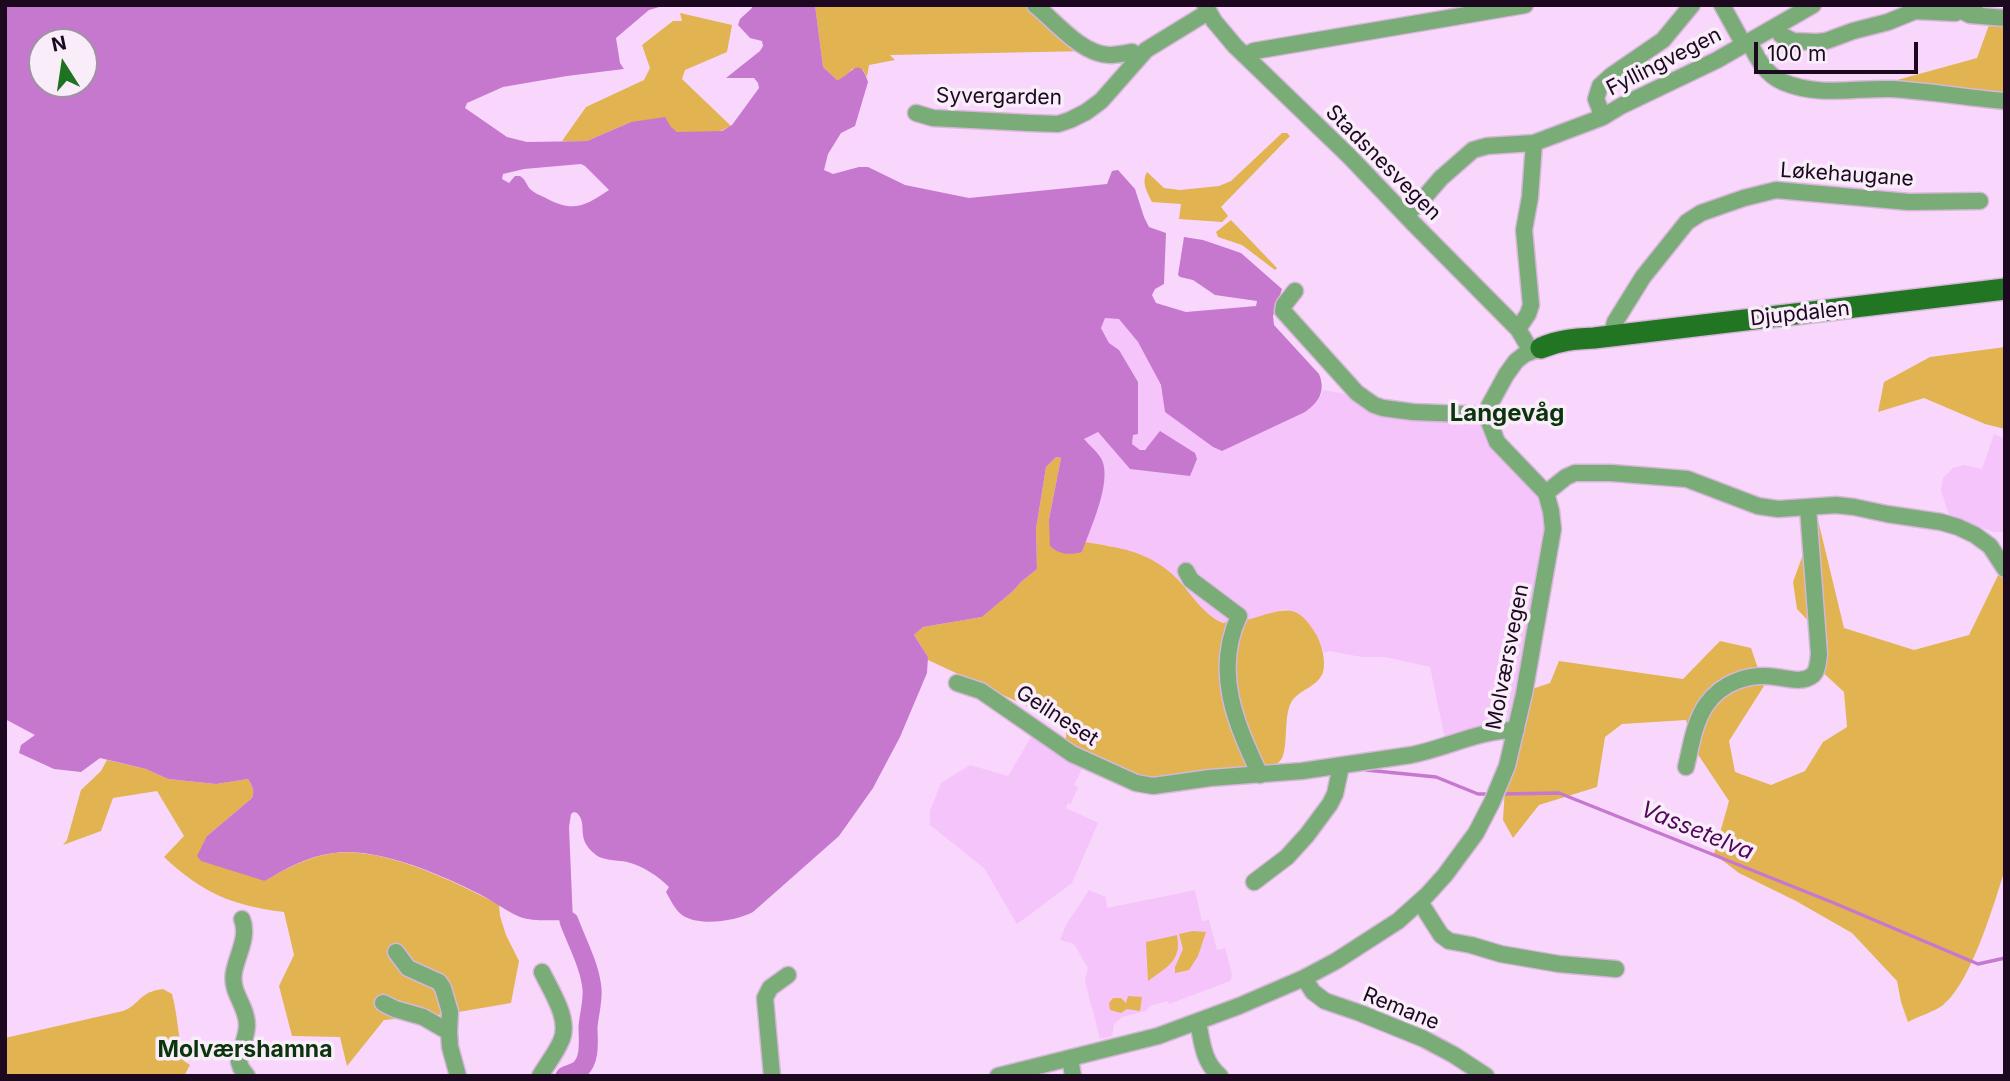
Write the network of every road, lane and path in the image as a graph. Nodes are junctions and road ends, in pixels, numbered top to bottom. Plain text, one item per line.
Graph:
1 (1035, 5) edge
2 (1525, 5) edge
3 (1692, 5) edge
4 (1723, 5) edge
5 (1813, 5) edge
6 (1206, 8) edge
7 (1969, 8) edge
8 (2005, 18) edge
9 (1775, 27) junction
10 (1746, 43) junction
11 (1246, 55) junction
12 (1139, 56) junction
13 (2005, 101) edge
14 (916, 113) dead end
15 (1603, 117) junction
16 (1534, 144) junction
17 (1980, 201) dead end
18 (1406, 215) junction
19 (2005, 289) edge
20 (1295, 291) dead end
21 (1518, 329) junction
22 (1603, 337) junction
23 (1536, 350) junction
24 (1489, 415) junction
25 (1546, 493) junction
26 (1808, 508) junction
27 (1997, 545) edge
28 (2005, 569) edge
29 (1186, 570) dead end
30 (957, 683) dead end
31 (1516, 730) junction
32 (1341, 766) junction
33 (1686, 767) dead end
34 (1260, 775) junction
35 (1254, 882) dead end
36 (1420, 902) junction
37 (242, 919) dead end
38 (396, 953) dead end
39 (1616, 969) dead end
40 (542, 972) dead end
41 (788, 975) dead end
42 (1304, 978) junction
43 (383, 1003) dead end
44 (1198, 1022) junction
45 (449, 1032) junction
46 (1070, 1058) junction
47 (247, 1076) edge
48 (458, 1076) edge
49 (540, 1076) edge
50 (772, 1076) edge
51 (998, 1076) edge
52 (1073, 1076) edge
53 (1220, 1076) edge
54 (1486, 1076) edge

1 - 12 street
2 - 11 street
3 - 15 street, Fyllingvegen
4 - 10 street, Fyllingvegen
5 - 9 street, Fyllingvegen
6 - 11 street, Stadsnesvegen
6 - 12 street, Syvergarden
7 - 8 street
7 - 9 street
9 - 10 street, Fyllingvegen
10 - 13 street
10 - 15 street, Fyllingvegen
11 - 18 street, Stadsnesvegen
12 - 14 street, Syvergarden
15 - 16 street, Fyllingvegen
16 - 18 street, Fyllingvegen
16 - 21 street
17 - 22 street, Løkehaugane
18 - 21 street, Stadsnesvegen
19 - 22 main road, Djupdalen
20 - 24 street
21 - 23 street, Stadsnesvegen
22 - 23 main road, Djupdalen
23 - 24 street
24 - 25 street
25 - 26 street
25 - 31 street, Molværsvegen
26 - 27 street
26 - 33 street
27 - 28 street
29 - 34 street
30 - 34 street, Geilneset
31 - 32 street, Geilneset
31 - 36 street, Molværsvegen
32 - 34 street, Geilneset
32 - 35 street
36 - 39 street
36 - 42 street, Molværsvegen
37 - 47 street
38 - 45 street
40 - 49 street
41 - 50 street
42 - 44 street, Molværsvegen
42 - 54 street, Remane
43 - 45 street
44 - 46 street, Molværsvegen
44 - 53 street
45 - 48 street
46 - 51 street, Molværsvegen
46 - 52 street

